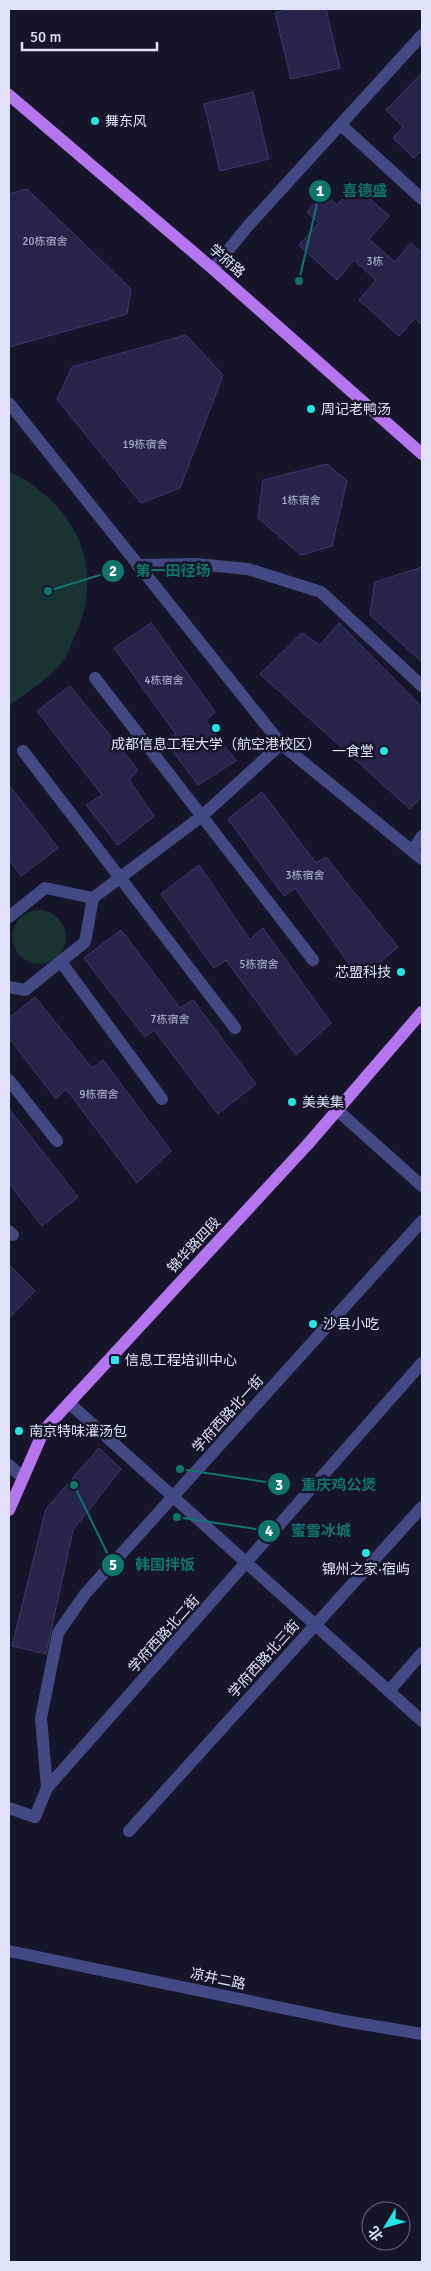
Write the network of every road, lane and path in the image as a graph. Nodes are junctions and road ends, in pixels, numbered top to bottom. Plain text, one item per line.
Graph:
1 (422, 35) edge
2 (9, 95) edge
3 (341, 125) junction
4 (422, 199) edge
5 (213, 269) junction
6 (9, 403) edge
7 (422, 454) edge
8 (137, 564) junction
9 (95, 678) dead end
10 (422, 686) edge
11 (281, 744) junction
12 (22, 751) dead end
13 (202, 816) junction
14 (422, 836) edge
15 (412, 851) junction
16 (422, 859) edge
17 (120, 878) junction
18 (93, 898) junction
19 (10, 913) edge
20 (313, 960) dead end
21 (60, 962) junction
22 (9, 987) edge
23 (422, 1012) edge
24 (235, 1028) dead end
25 (9, 1080) edge
26 (162, 1099) dead end
27 (337, 1110) junction
28 (57, 1141) dead end
29 (422, 1186) edge
30 (422, 1221) edge
31 (422, 1364) edge
32 (69, 1403) junction
33 (9, 1465) edge
34 (23, 1478) junction
35 (174, 1496) junction
36 (422, 1507) edge
37 (9, 1510) edge
38 (247, 1564) junction
39 (316, 1625) junction
40 (422, 1653) edge
41 (388, 1691) junction
42 (422, 1721) edge
43 (47, 1788) junction
44 (9, 1808) edge
45 (129, 1831) dead end
46 (9, 1951) edge
47 (422, 2034) edge

1 - 3 street
2 - 5 main road, 学府路
3 - 4 street
3 - 5 street
5 - 7 main road, 学府路
6 - 8 street
8 - 10 street
8 - 11 street
9 - 13 street
11 - 13 street
11 - 15 street
12 - 17 street
13 - 17 street
13 - 20 street
14 - 15 street
15 - 16 street
17 - 18 street
17 - 24 street
18 - 19 street
18 - 21 street
21 - 22 street
21 - 26 street
23 - 27 main road, 锦华路四段
25 - 28 street
27 - 29 street
27 - 32 main road, 锦华路四段
30 - 35 street, 学府西路北一街
31 - 38 street, 学府西路北二街
32 - 34 main road, 锦华路四段
32 - 35 street
33 - 34 street
34 - 37 main road, 锦华路四段
35 - 38 street
35 - 43 street, 学府西路北一街
36 - 39 street, 学府西路北三街
38 - 39 street
38 - 43 street, 学府西路北二街
39 - 41 street
39 - 45 street, 学府西路北三街
40 - 41 street
41 - 42 street
43 - 44 street
46 - 47 street, 凉井二路

